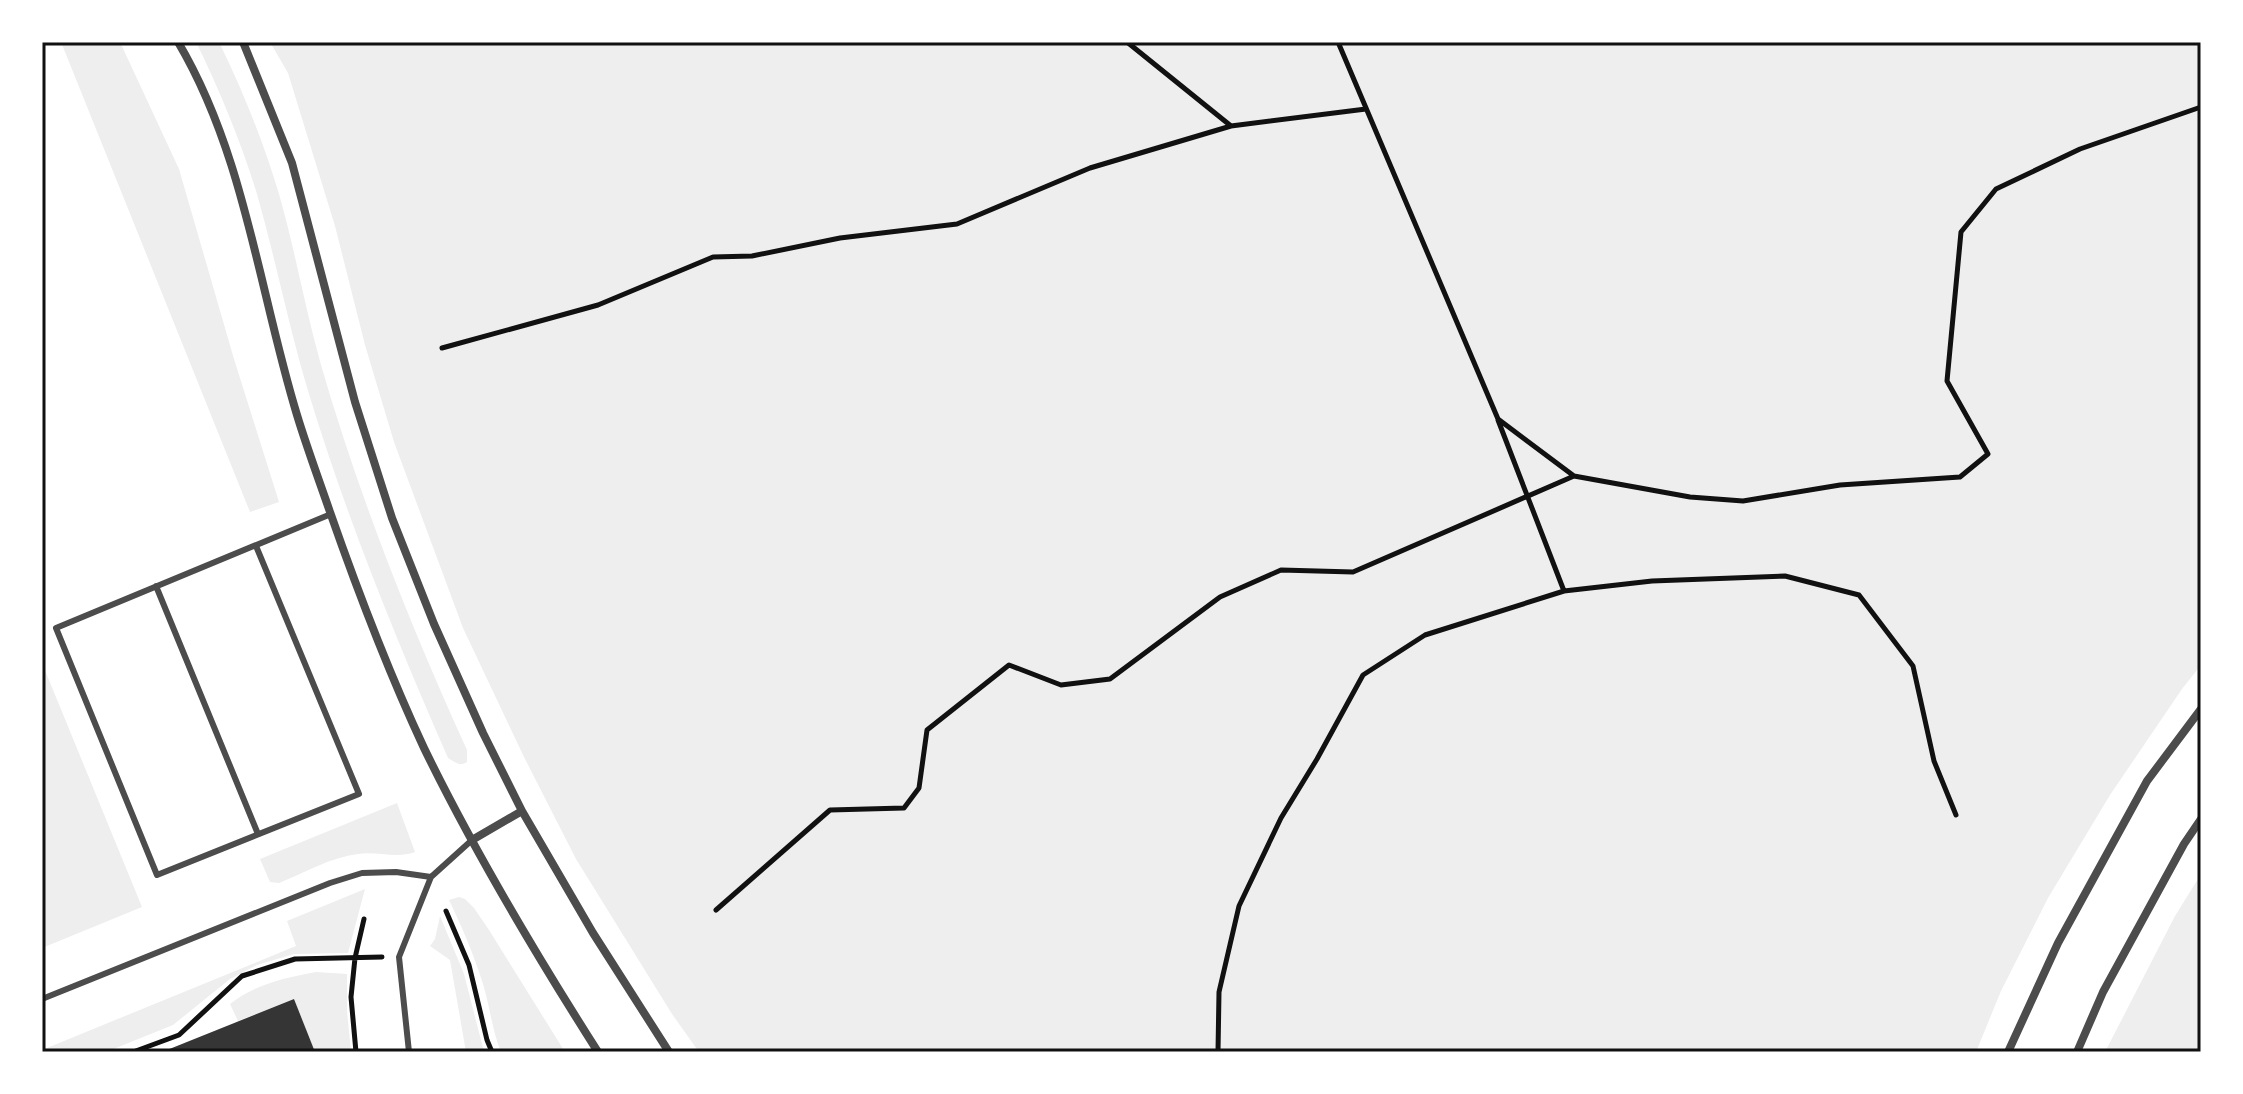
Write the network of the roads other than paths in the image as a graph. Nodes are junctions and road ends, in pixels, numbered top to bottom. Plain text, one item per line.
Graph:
1 (178, 42) edge
2 (243, 42) edge
3 (331, 514) junction
4 (256, 546) junction
5 (156, 586) junction
6 (2201, 709) edge
7 (522, 811) junction
8 (2201, 819) edge
9 (258, 834) junction
10 (472, 840) junction
11 (431, 877) junction
12 (42, 999) edge
13 (409, 1052) edge
14 (598, 1052) edge
15 (669, 1052) edge
16 (2008, 1052) edge
17 (2077, 1052) edge

1 - 3 street
2 - 7 street
3 - 4 lane
3 - 10 street
4 - 5 lane
4 - 9 lane
5 - 9 lane
5 - 9 lane
6 - 16 street
7 - 10 street
7 - 15 street
8 - 17 street
10 - 11 lane
10 - 14 street
11 - 12 lane
11 - 13 lane

